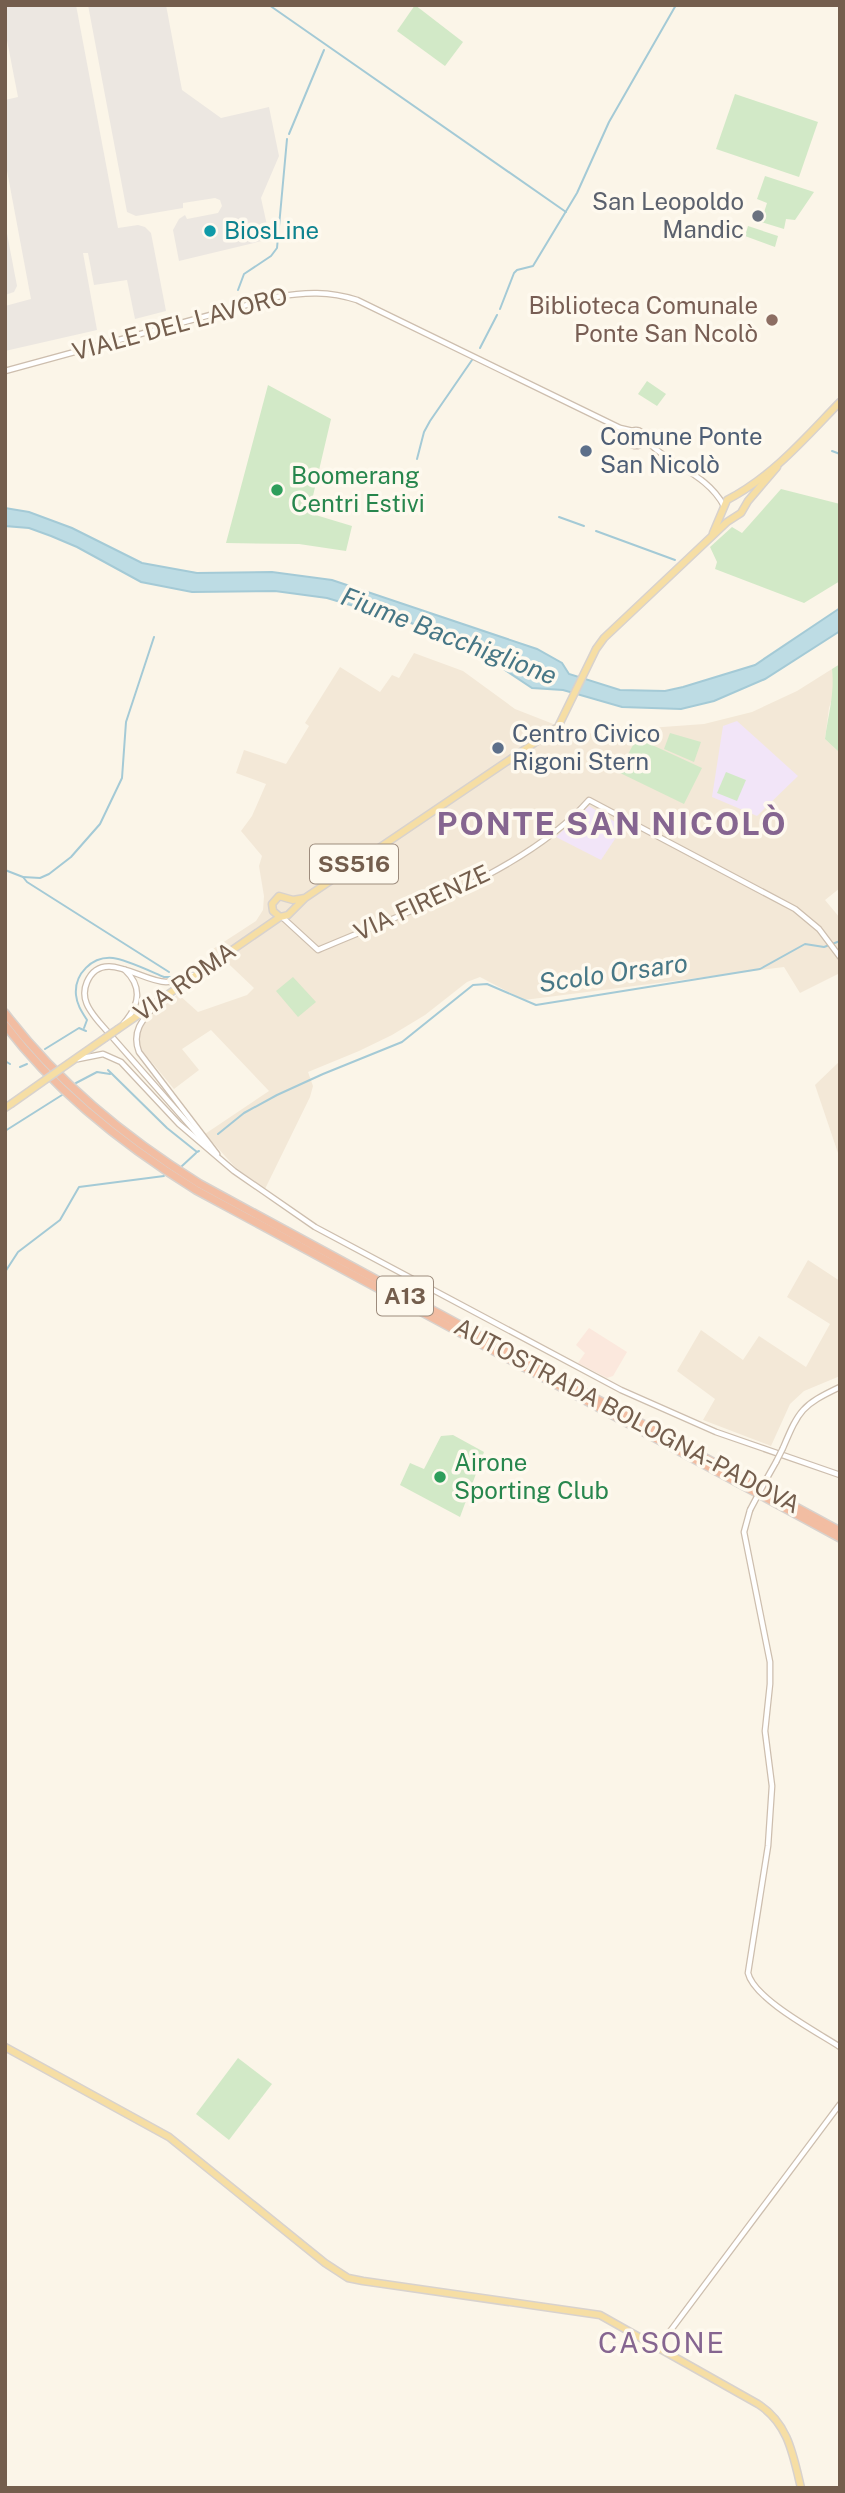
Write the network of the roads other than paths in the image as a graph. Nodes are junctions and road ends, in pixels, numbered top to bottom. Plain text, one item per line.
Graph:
1 (5, 371) edge
2 (840, 402) edge
3 (621, 428) junction
4 (633, 431) junction
5 (643, 437) junction
6 (628, 438) junction
7 (639, 445) junction
8 (652, 446) junction
9 (777, 467) junction
10 (713, 489) junction
11 (733, 498) junction
12 (724, 507) junction
13 (743, 508) junction
14 (737, 516) junction
15 (707, 543) junction
16 (288, 898) junction
17 (305, 898) junction
18 (272, 908) junction
19 (291, 911) junction
20 (280, 917) junction
21 (290, 923) junction
22 (264, 926) junction
23 (840, 957) edge
24 (121, 968) junction
25 (198, 973) junction
26 (164, 997) junction
27 (5, 1013) edge
28 (5, 1025) edge
29 (118, 1029) junction
30 (62, 1068) junction
31 (5, 1108) edge
32 (222, 1161) junction
33 (840, 1387) edge
34 (840, 1475) edge
35 (840, 1531) edge
36 (840, 1538) edge
37 (840, 2046) edge
38 (5, 2047) edge
39 (840, 2104) edge
40 (659, 2346) junction
41 (801, 2488) edge

1 - 3 street, VIALE DEL LAVORO
2 - 9 main road, SS516
3 - 4 street, VIALE DEL LAVORO
3 - 6 street, VIALE DEL LAVORO
4 - 5 street, VIALE DEL LAVORO
4 - 6 street
5 - 7 street
5 - 8 street, VIALE DEL LAVORO
6 - 7 street, VIALE DEL LAVORO
7 - 8 street, VIALE DEL LAVORO
8 - 10 street, VIALE DEL LAVORO
9 - 11 main road, SS516
9 - 13 main road, SS516
10 - 11 street, VIALE DEL LAVORO
10 - 12 street, VIALE DEL LAVORO
11 - 12 main road, SS516
11 - 13 main road
12 - 14 main road
12 - 15 main road, SS516
13 - 14 main road, SS516
14 - 15 main road, SS516
15 - 17 main road, SS516
16 - 17 main road, SS516
16 - 18 main road, SS516
16 - 19 main road, SS516
17 - 19 main road, SS516
18 - 20 main road
18 - 22 main road
19 - 20 main road, SS516
19 - 21 street
20 - 21 street
20 - 22 main road, VIA ROMA / SS516
21 - 23 street, VIA FIRENZE
22 - 25 main road, VIA ROMA / SS516
24 - 25 street
24 - 29 street
24 - 32 street
25 - 26 main road, VIA ROMA / SS516
26 - 29 main road, VIA ROMA / SS516
26 - 32 street
27 - 35 highway, AUTOSTRADA BOLOGNA-PADOVA / A13
28 - 36 highway, AUTOSTRADA BOLOGNA-PADOVA / A13
29 - 30 main road, VIA ROMA / SS516, bridge
30 - 31 main road, SS516, bridge
30 - 32 street
32 - 34 street
33 - 37 street, bridge
38 - 40 main road
39 - 40 street
40 - 41 main road

